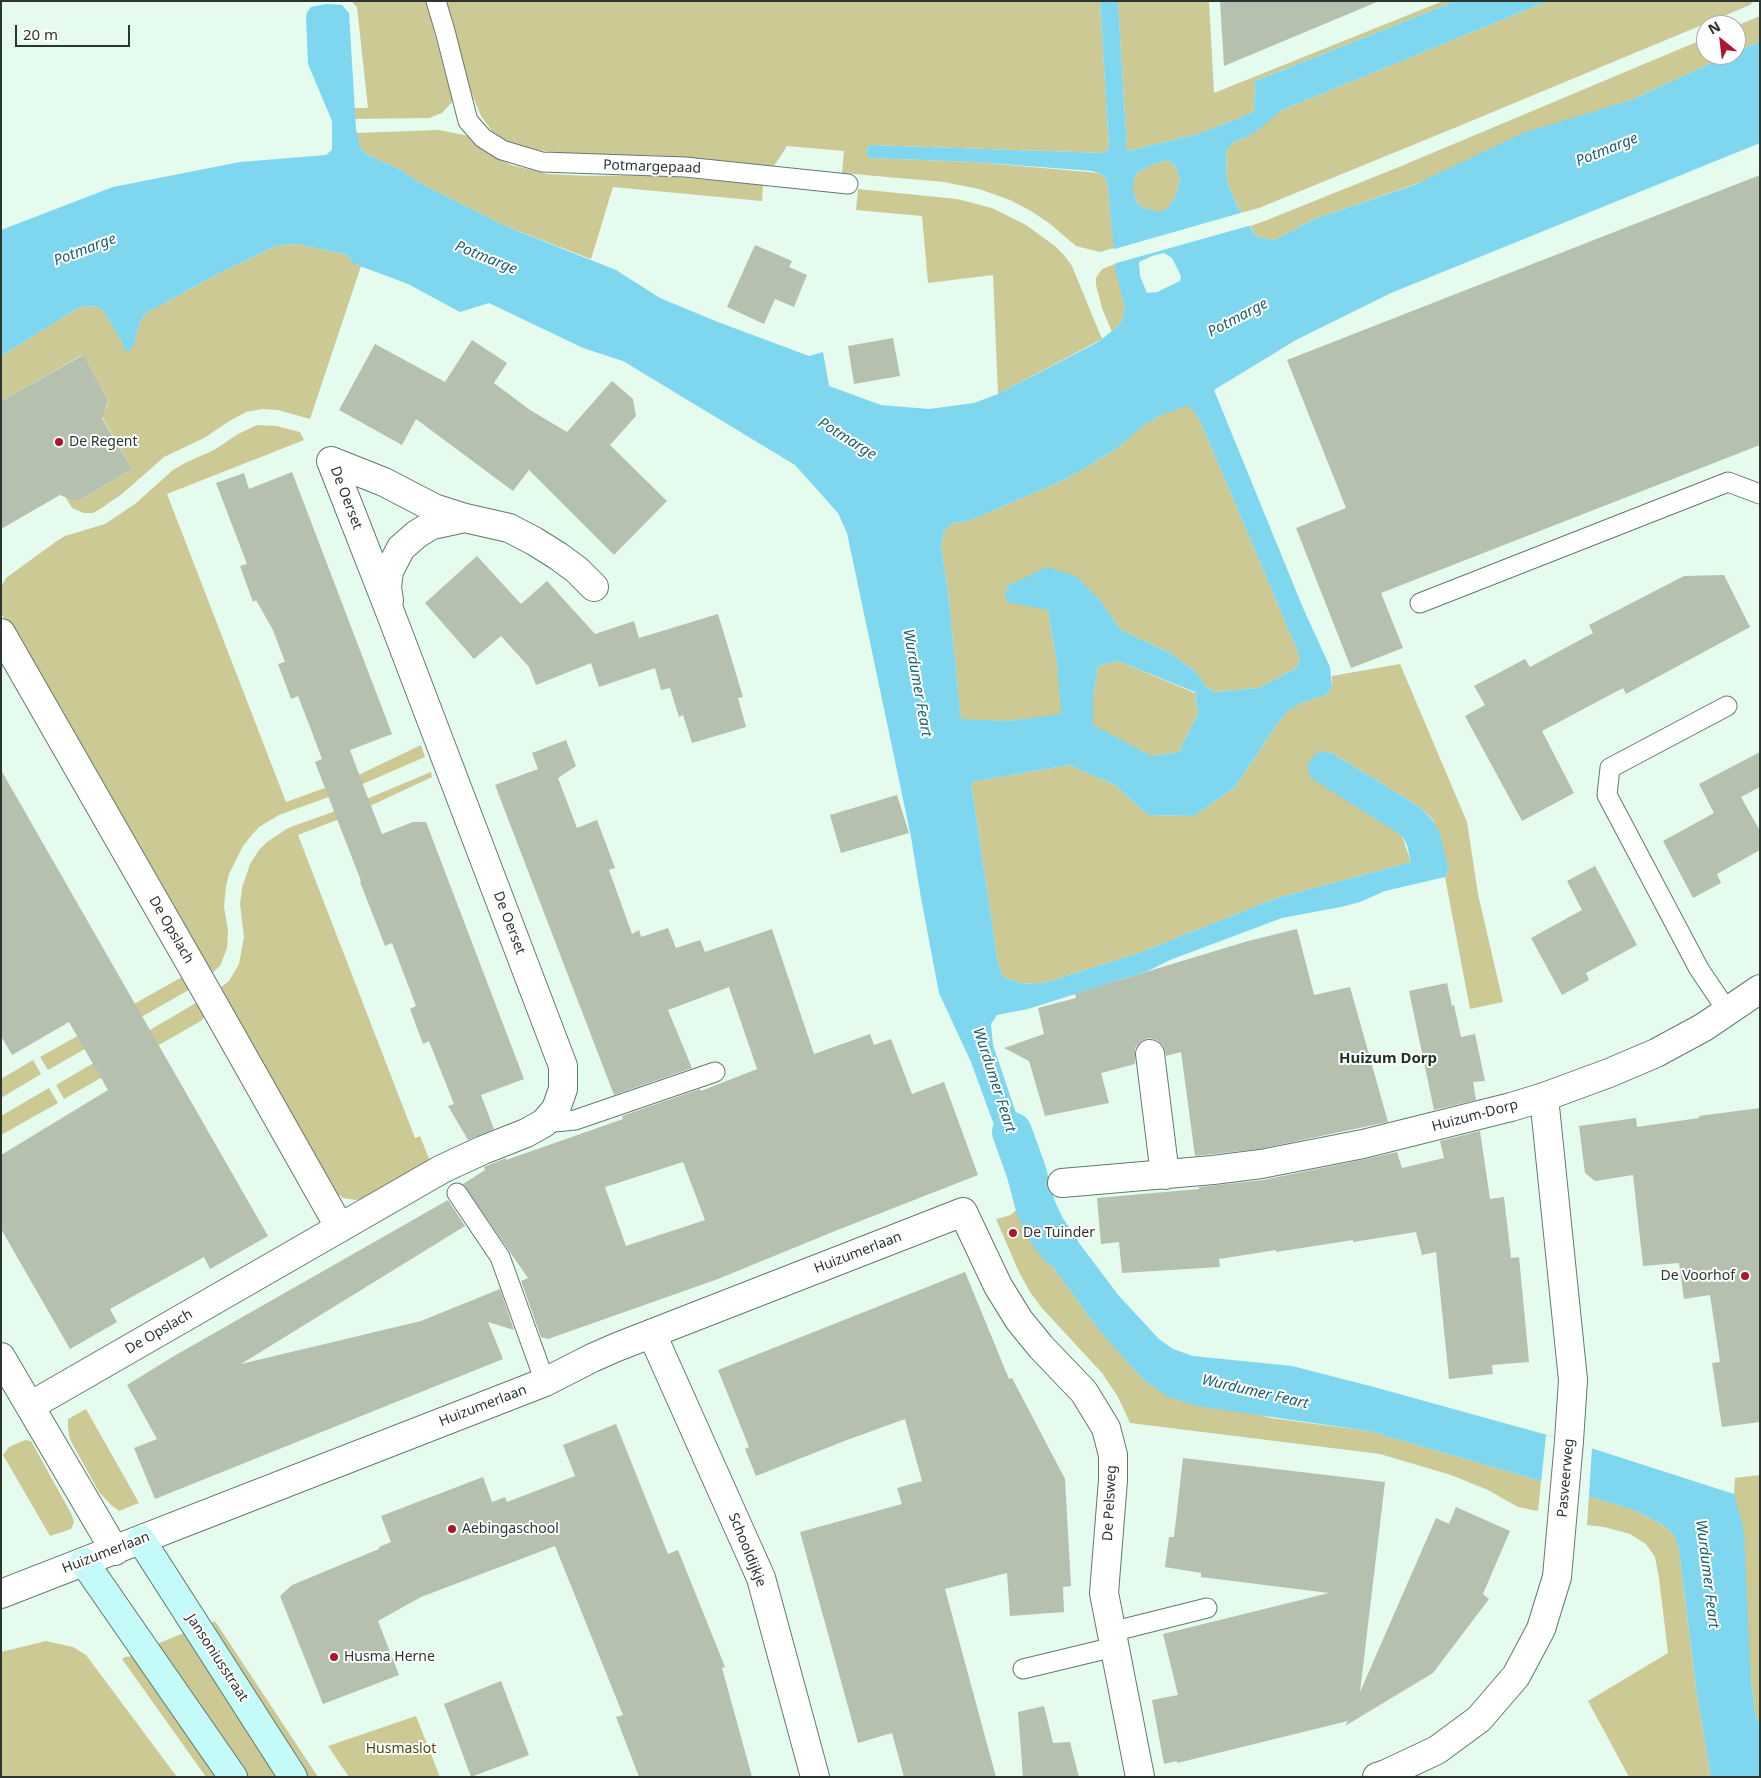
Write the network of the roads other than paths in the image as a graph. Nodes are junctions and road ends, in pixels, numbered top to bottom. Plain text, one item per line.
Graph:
1 (436, 1) edge
2 (848, 184) dead end
3 (1760, 494) edge
4 (465, 518) junction
5 (594, 587) dead end
6 (1420, 603) dead end
7 (392, 617) junction
8 (1, 633) edge
9 (1727, 706) dead end
10 (1757, 997) edge
11 (1728, 1012) junction
12 (1150, 1054) dead end
13 (715, 1072) dead end
14 (1544, 1097) junction
15 (544, 1123) junction
16 (442, 1170) joint
17 (1165, 1175) junction
18 (1062, 1183) dead end
19 (457, 1193) dead end
20 (963, 1212) joint
21 (340, 1228) junction
22 (652, 1334) junction
23 (1, 1358) edge
24 (545, 1382) junction
25 (30, 1406) junction
26 (141, 1540) junction
27 (115, 1551) junction
28 (84, 1562) junction
29 (1, 1594) edge
30 (1207, 1608) dead end
31 (1113, 1640) junction
32 (1024, 1668) dead end
33 (233, 1777) edge
34 (293, 1777) edge
35 (815, 1777) edge
36 (1140, 1777) edge
37 (1377, 1777) edge

1 - 2 lane, Potmargepaad
3 - 6 lane
4 - 5 street, De Oerset
4 - 7 street, De Oerset
4 - 7 street, De Oerset
7 - 15 street, De Oerset
8 - 21 street, De Opslach
9 - 11 lane
10 - 11 street, Huizum-Dorp
11 - 14 street, Huizum-Dorp
12 - 17 street
13 - 15 lane
14 - 17 street, Huizum-Dorp
14 - 37 street, Pasveerweg
15 - 16 street, De Oerset
16 - 21 street, De Opslach
17 - 18 street, Huizum-Dorp
19 - 24 lane
20 - 22 street, Huizumerlaan
20 - 31 street, De Pelsweg
21 - 25 street, De Opslach
22 - 24 street, Huizumerlaan
22 - 35 street, Schooldijkje
23 - 25 street
24 - 26 street, Huizumerlaan
25 - 27 street
26 - 27 street, Huizumerlaan
26 - 34 street, Jansoniusstraat
27 - 28 street, Huizumerlaan
28 - 29 street, Huizumerlaan
28 - 33 street
30 - 31 lane
31 - 32 lane
31 - 36 street, De Pelsweg

